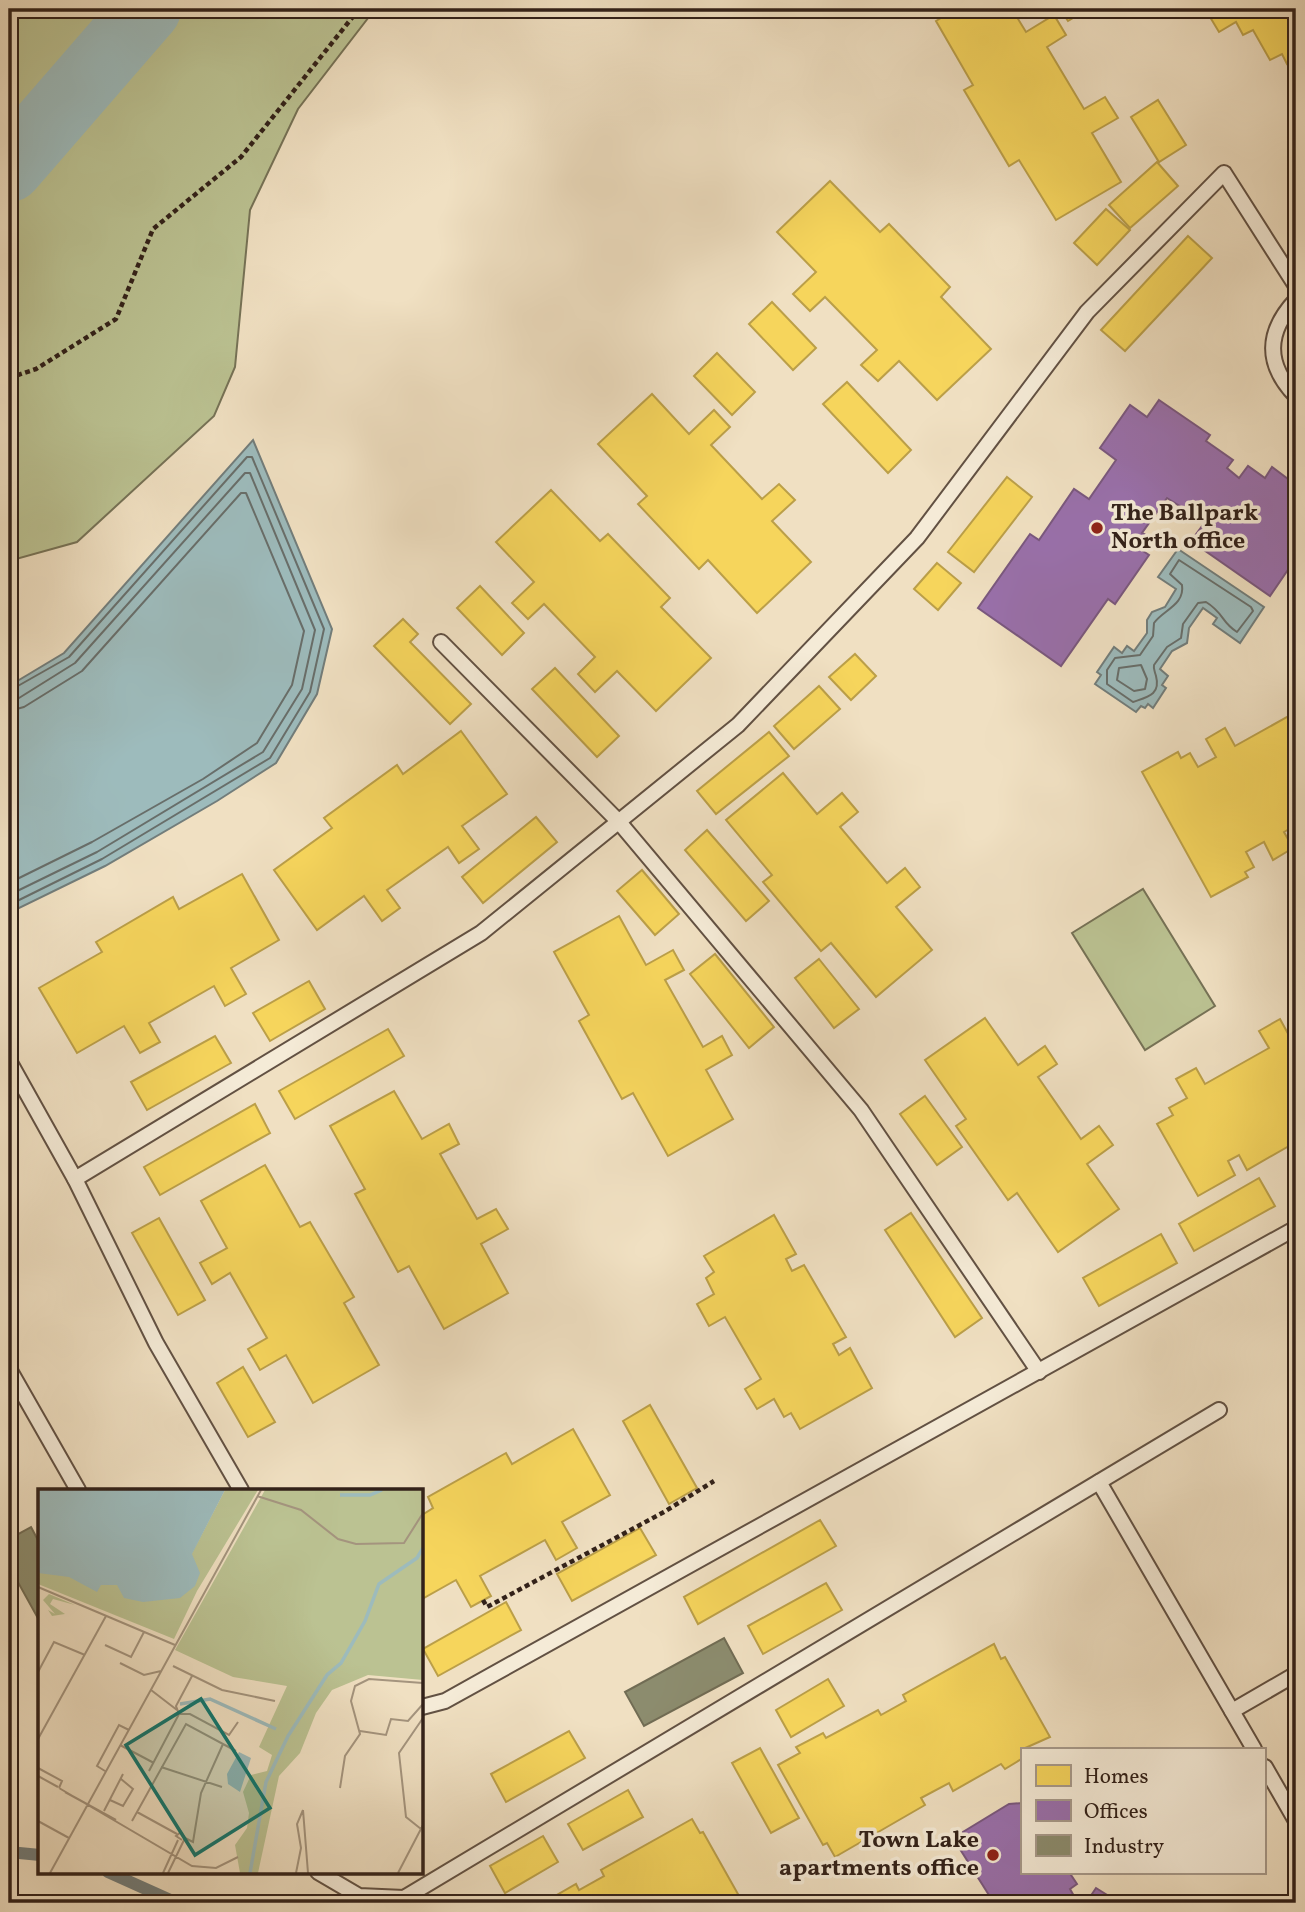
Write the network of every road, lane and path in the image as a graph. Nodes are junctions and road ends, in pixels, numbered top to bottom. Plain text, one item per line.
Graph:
1 (359, 9) edge
2 (1296, 286) edge
3 (1296, 300) edge
4 (9, 378) edge
5 (1296, 396) edge
6 (441, 642) dead end
7 (619, 822) junction
8 (9, 1062) edge
9 (75, 1179) junction
10 (1296, 1228) edge
11 (9, 1369) edge
12 (1039, 1372) junction
13 (1219, 1410) dead end
14 (714, 1481) dead end
15 (1099, 1482) junction
16 (77, 1489) edge
17 (240, 1489) edge
18 (483, 1600) dead end
19 (1296, 1674) edge
20 (424, 1706) edge
21 (1232, 1711) junction
22 (1253, 1748) edge
23 (1266, 1769) edge
24 (1296, 1821) edge
25 (321, 1874) edge
26 (404, 1901) edge

1 - 4 path
2 - 7 lane
3 - 5 lane
6 - 7 lane
7 - 9 lane
7 - 12 lane
8 - 9 lane
9 - 17 lane
10 - 12 lane
11 - 16 lane
12 - 20 lane
13 - 15 lane
14 - 18 path
15 - 21 lane
15 - 26 lane
19 - 21 lane
21 - 22 lane
23 - 24 lane
25 - 26 lane

